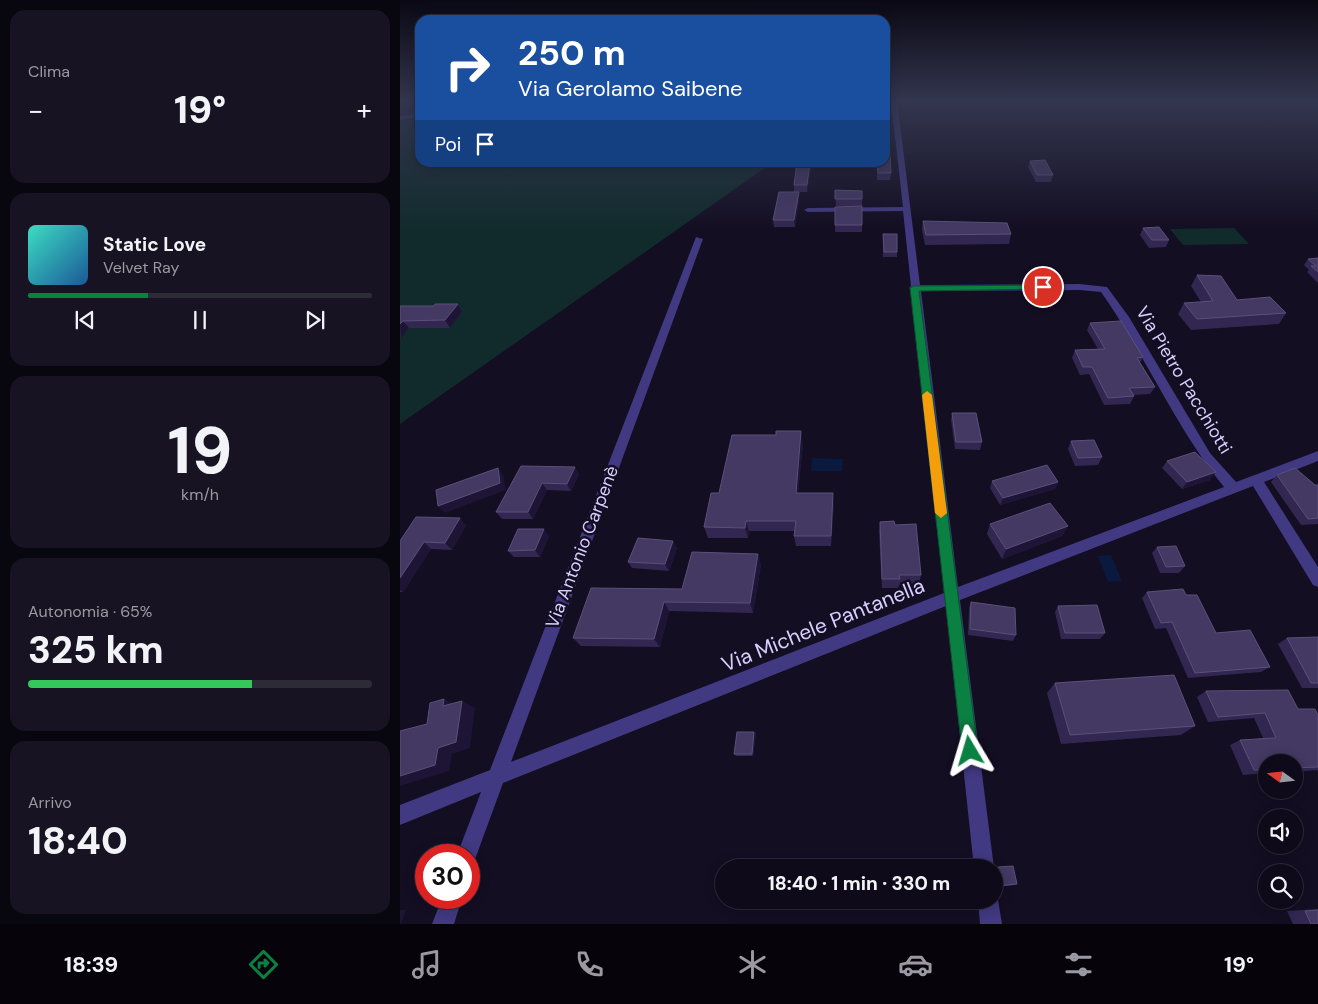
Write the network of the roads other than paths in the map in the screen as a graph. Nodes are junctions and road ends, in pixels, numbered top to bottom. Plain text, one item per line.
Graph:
1 (899, 144) edge
2 (906, 209) junction
3 (808, 210) dead end
4 (699, 240) dead end
5 (914, 288) junction
6 (1318, 456) edge
7 (1257, 481) junction
8 (1234, 489) junction
9 (1318, 580) edge
10 (951, 596) junction
11 (495, 777) junction
12 (400, 815) edge
13 (471, 844) edge
14 (983, 859) edge
15 (448, 909) edge
16 (989, 909) edge
17 (443, 924) edge
18 (991, 924) edge

1 - 2 street
2 - 3 street
2 - 5 street
4 - 11 street, Via Antonio Carpenè
5 - 8 street, Via Pietro Pacchiotti
5 - 10 street
6 - 7 street, Via Michele Pantanella
7 - 8 street, Via Michele Pantanella
7 - 9 street
8 - 10 street, Via Michele Pantanella
10 - 11 street, Via Michele Pantanella
10 - 14 street
11 - 12 street, Via Michele Pantanella
11 - 13 street, Via Antonio Carpenè
15 - 17 street
16 - 18 street

